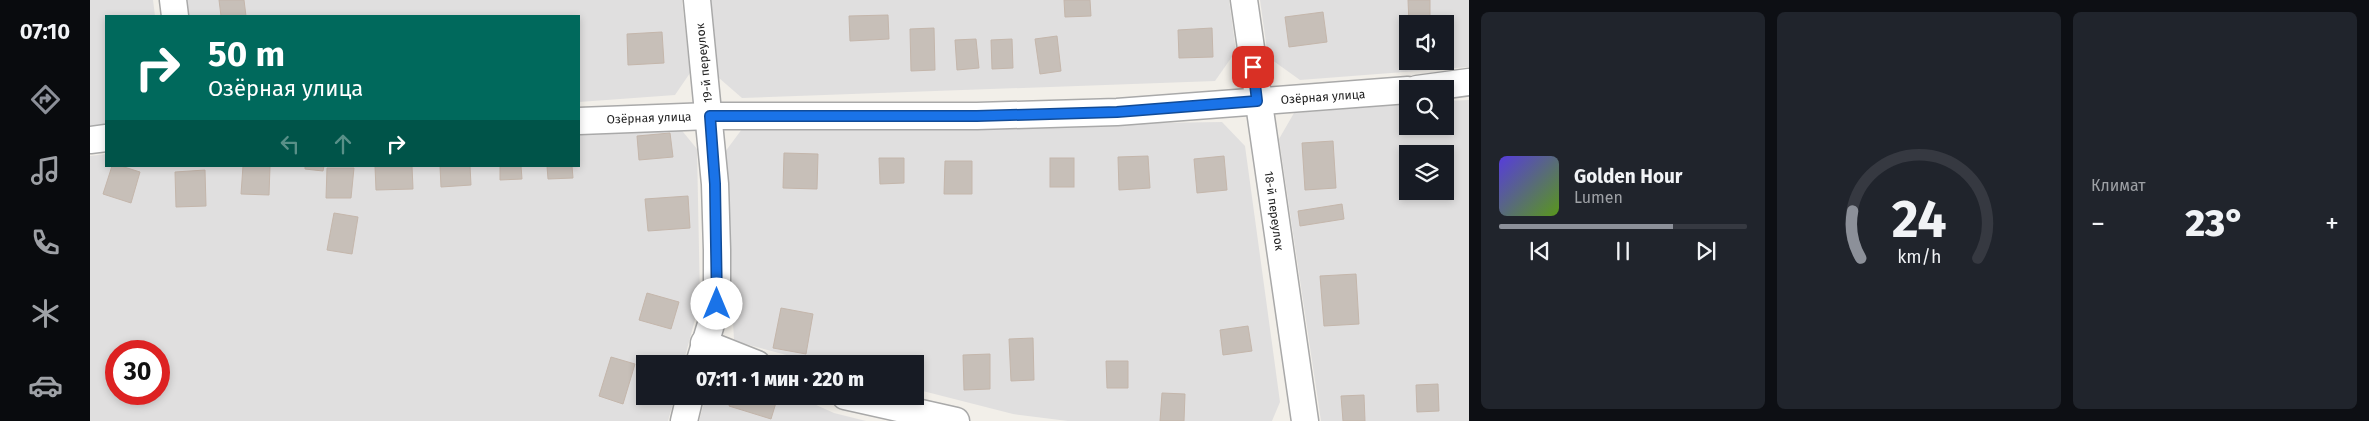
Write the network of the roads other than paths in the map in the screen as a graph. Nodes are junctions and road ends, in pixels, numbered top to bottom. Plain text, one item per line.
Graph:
1 (173, 0) edge
2 (697, 0) edge
3 (1244, 0) edge
4 (175, 15) edge
5 (1469, 82) edge
6 (1454, 84) edge
7 (1399, 91) edge
8 (1257, 101) junction
9 (710, 116) junction
10 (580, 121) edge
11 (105, 138) edge
12 (90, 140) edge
13 (702, 353) edge
14 (688, 405) edge
15 (886, 405) edge
16 (684, 421) edge
17 (956, 421) edge
18 (1305, 421) edge

1 - 4 street
2 - 9 street, 19-й переулок
3 - 8 street, 18-й переулок
5 - 6 street
7 - 8 street, Озёрная улица
8 - 9 street, Озёрная улица
8 - 18 street, 18-й переулок
9 - 10 street, Озёрная улица
9 - 13 street, 19-й переулок
11 - 12 street
14 - 16 street
15 - 17 street

